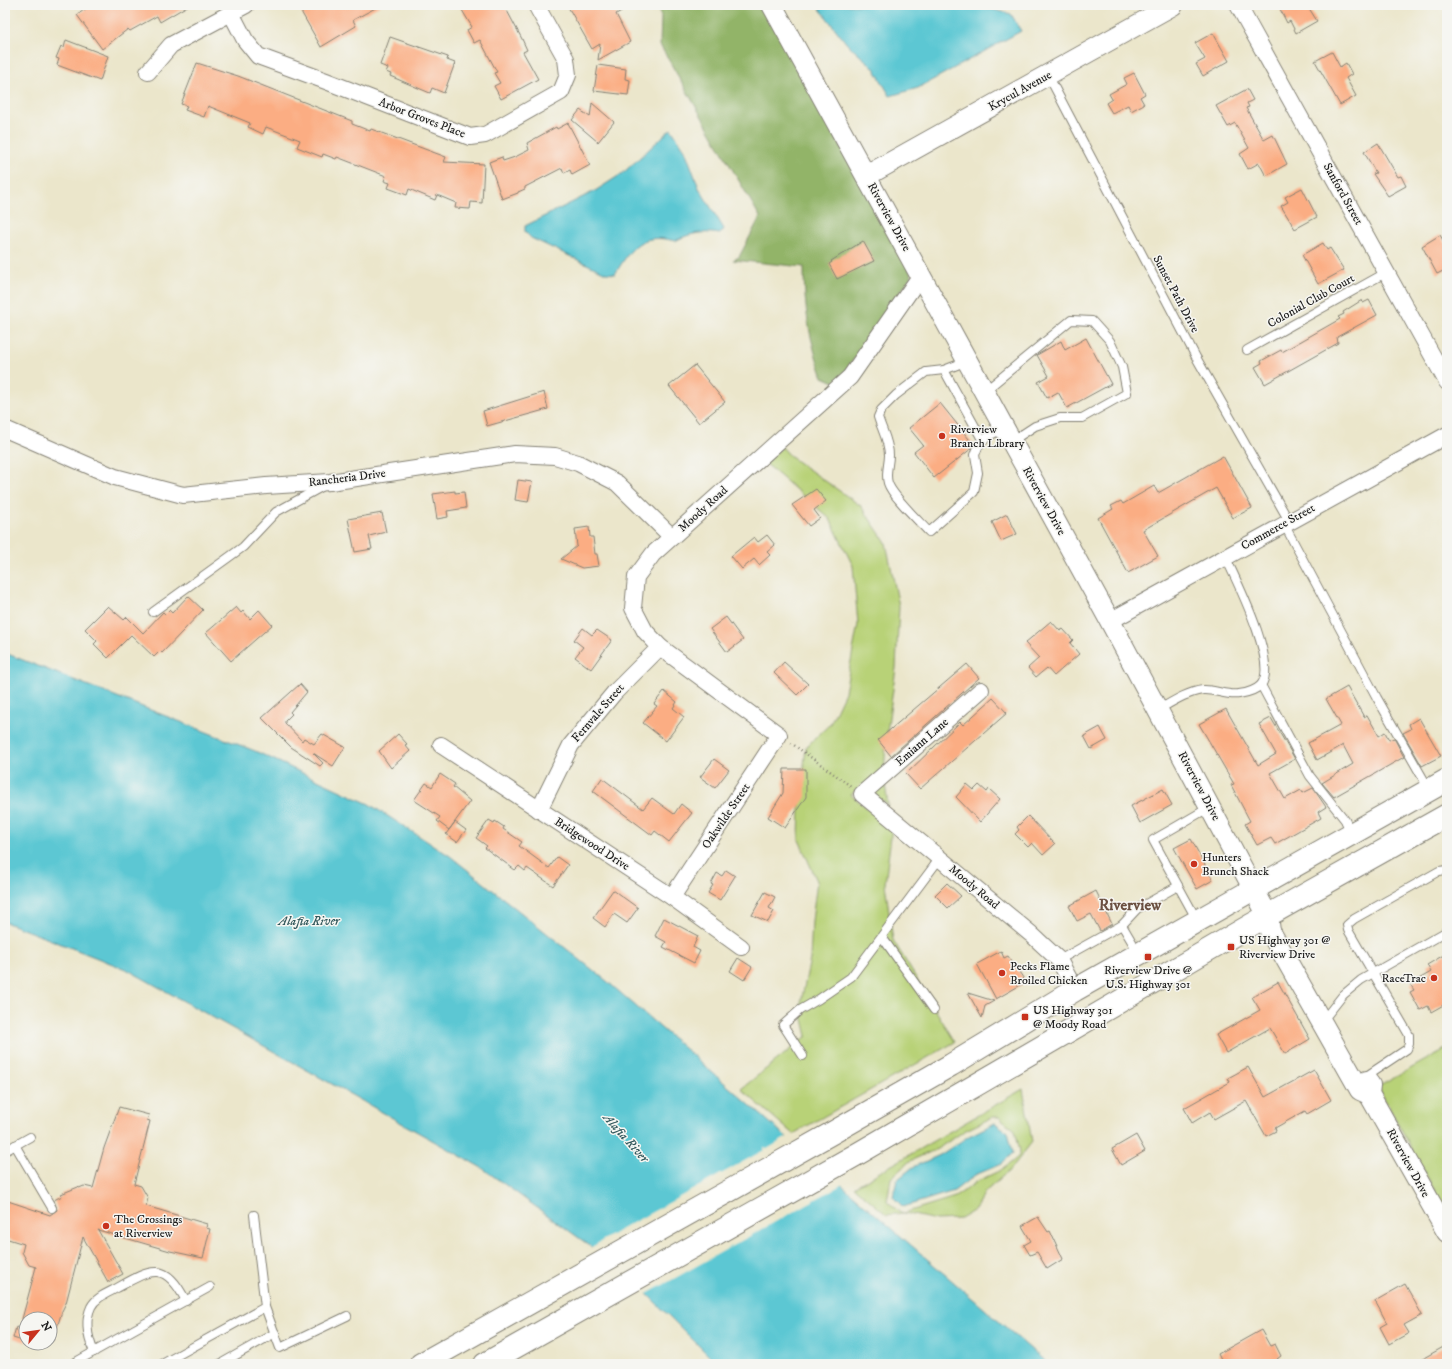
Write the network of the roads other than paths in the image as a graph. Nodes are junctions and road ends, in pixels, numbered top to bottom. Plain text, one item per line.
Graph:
1 (246, 5) edge
2 (536, 5) edge
3 (772, 5) edge
4 (1173, 5) edge
5 (1238, 5) edge
6 (231, 13) junction
7 (148, 72) dead end
8 (1048, 75) junction
9 (866, 176) junction
10 (1387, 272) junction
11 (921, 274) junction
12 (1247, 350) dead end
13 (968, 361) junction
14 (944, 370) junction
15 (1447, 382) edge
16 (984, 391) junction
17 (5, 430) edge
18 (1007, 434) junction
19 (1447, 435) edge
20 (984, 441) junction
21 (330, 482) junction
22 (1286, 522) junction
23 (672, 537) junction
24 (1225, 556) junction
25 (153, 612) dead end
26 (1110, 621) junction
27 (660, 647) junction
28 (1261, 685) junction
29 (981, 690) dead end
30 (1158, 710) junction
31 (779, 735) joint
32 (441, 745) dead end
33 (1438, 785) edge
34 (862, 794) joint
35 (1210, 807) junction
36 (539, 810) junction
37 (1447, 815) edge
38 (1352, 833) junction
39 (940, 858) junction
40 (1447, 870) edge
41 (1178, 886) junction
42 (1253, 889) junction
43 (672, 897) junction
44 (1268, 916) junction
45 (1197, 921) junction
46 (1122, 924) junction
47 (1447, 931) edge
48 (882, 937) junction
49 (741, 947) dead end
50 (1139, 954) junction
51 (1059, 960) junction
52 (1372, 974) junction
53 (1075, 990) junction
54 (934, 1010) dead end
55 (1328, 1014) junction
56 (803, 1056) dead end
57 (980, 1082) junction
58 (1367, 1085) junction
59 (30, 1136) dead end
60 (15, 1145) junction
61 (5, 1151) edge
62 (52, 1208) dead end
63 (254, 1215) dead end
64 (1447, 1232) edge
65 (210, 1288) dead end
66 (186, 1301) junction
67 (265, 1307) junction
68 (347, 1316) dead end
69 (275, 1333) junction
70 (94, 1352) junction
71 (72, 1364) edge
72 (162, 1364) edge
73 (220, 1364) edge
74 (421, 1364) edge
75 (485, 1364) edge

1 - 6 street
2 - 6 street, Arbor Groves Place
3 - 9 street, Riverview Drive
4 - 8 street, Krycul Avenue
5 - 10 street, Sanford Street
6 - 7 street
8 - 9 street, Krycul Avenue
8 - 22 lane, Sunset Path Drive
9 - 11 street, Riverview Drive
10 - 12 lane, Colonial Club Court
10 - 15 street, Sanford Street
11 - 13 street, Riverview Drive
11 - 23 street, Moody Road
13 - 14 lane
13 - 16 street, Riverview Drive
14 - 20 lane
14 - 20 lane
16 - 18 street, Riverview Drive
16 - 18 lane
17 - 21 street, Rancheria Drive
18 - 20 lane
18 - 26 street, Riverview Drive
19 - 22 street, Commerce Street
21 - 23 street, Rancheria Drive
21 - 25 lane
22 - 24 street, Commerce Street
22 - 33 lane, Sunset Path Drive
23 - 27 street, Moody Road
24 - 26 street, Commerce Street
24 - 28 lane
26 - 30 street, Riverview Drive
27 - 31 street, Moody Road
27 - 36 street, Fernvale Street
28 - 30 lane
28 - 38 lane
29 - 34 street, Emiann Lane
30 - 35 street, Riverview Drive
31 - 43 street, Oakwilde Street
32 - 36 street, Bridgewood Drive
33 - 38 main road
34 - 39 street, Moody Road
35 - 41 lane
35 - 42 street, Riverview Drive
36 - 43 street, Bridgewood Drive
37 - 44 main road
38 - 42 main road
39 - 48 lane
39 - 51 street, Moody Road
40 - 52 lane
41 - 45 lane
41 - 46 lane
42 - 44 street, Riverview Drive
42 - 45 main road
43 - 49 street, Bridgewood Drive
44 - 55 street, Riverview Drive
44 - 57 main road
44 - 58 street, Riverview Drive
45 - 50 main road
46 - 50 lane
46 - 51 lane
47 - 52 lane
48 - 54 lane
48 - 56 lane
50 - 53 main road
51 - 53 street, Moody Road
52 - 55 lane
52 - 58 lane
53 - 57 main road
53 - 74 main road
55 - 58 street, Riverview Drive
57 - 75 main road
58 - 64 street, Riverview Drive
59 - 60 lane
60 - 61 lane
60 - 62 lane
63 - 67 lane
65 - 66 lane
66 - 70 lane
66 - 70 lane
67 - 69 lane
67 - 72 lane
68 - 69 lane
69 - 73 lane
70 - 71 lane

